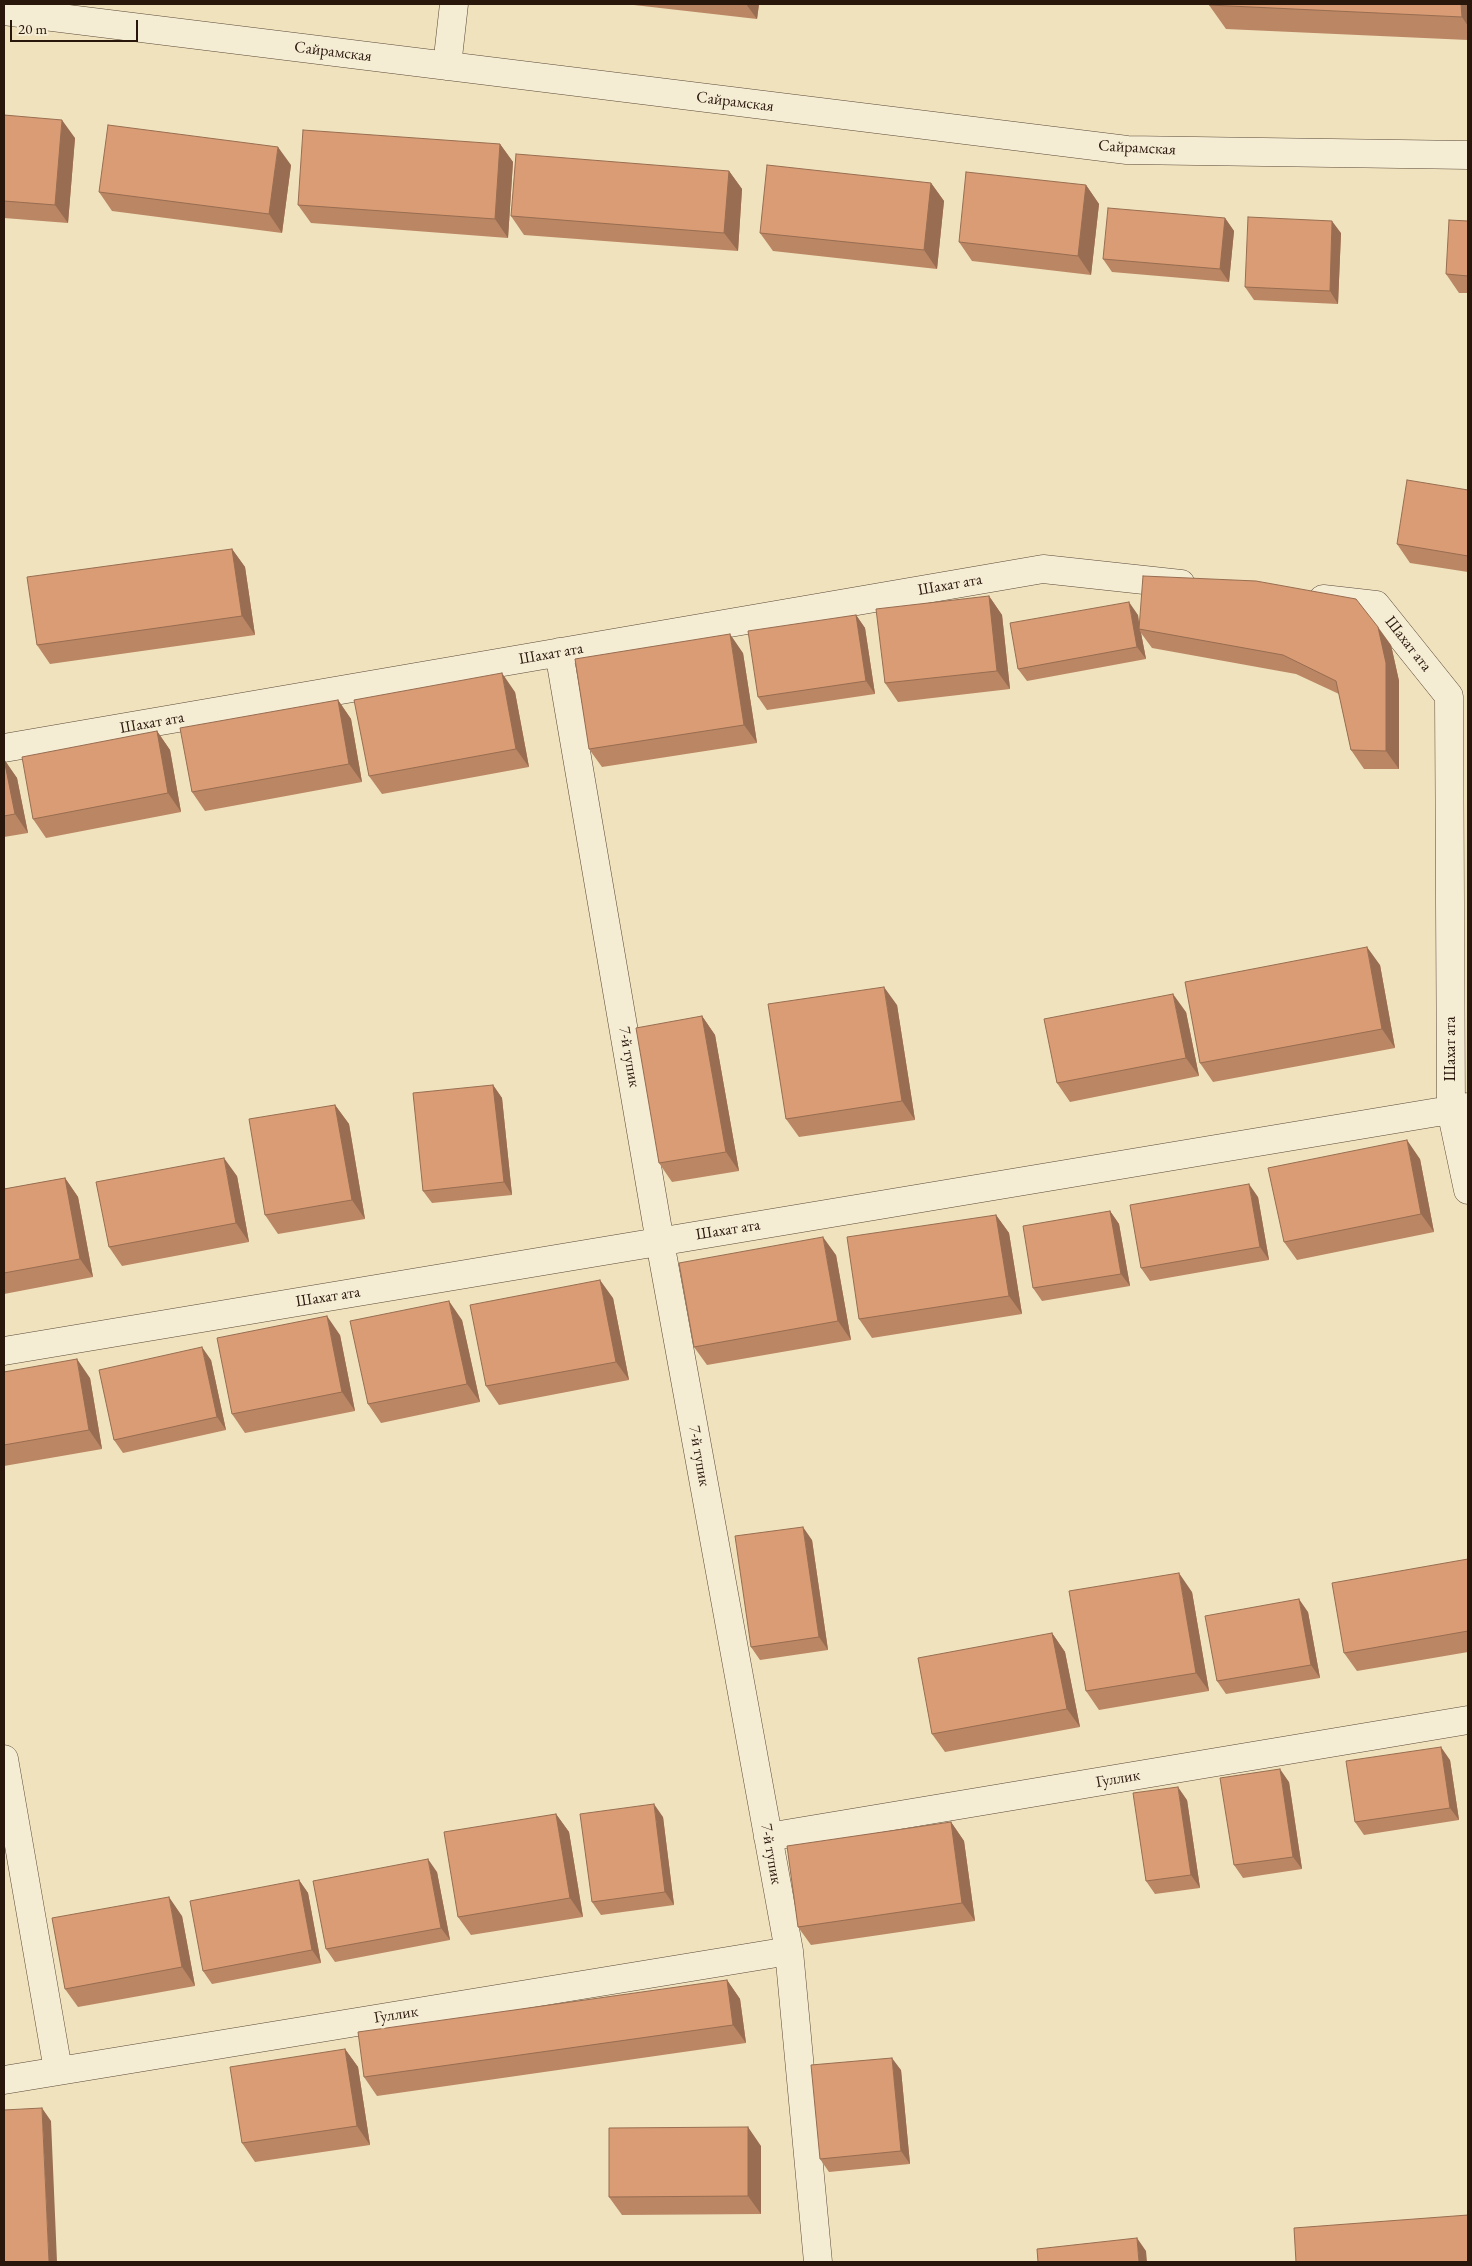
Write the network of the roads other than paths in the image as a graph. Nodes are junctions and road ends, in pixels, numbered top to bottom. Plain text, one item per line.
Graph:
1 (454, 4) edge
2 (4, 11) edge
3 (446, 66) junction
4 (1468, 155) edge
5 (1210, 587) edge
6 (1298, 596) edge
7 (559, 652) junction
8 (4, 748) edge
9 (1460, 1108) edge
10 (1468, 1190) edge
11 (660, 1242) junction
12 (4, 1351) edge
13 (1468, 1720) edge
14 (4, 1759) edge
15 (768, 1837) junction
16 (789, 1951) junction
17 (58, 2070) junction
18 (4, 2080) edge
19 (818, 2262) edge

1 - 3 street
2 - 3 street, Сайрамская
3 - 4 street, Сайрамская
5 - 7 street, Шахат ата
6 - 9 street, Шахат ата
7 - 8 street, Шахат ата
7 - 11 street, 7-й тупик
9 - 10 street
9 - 11 street, Шахат ата
11 - 12 street, Шахат ата
11 - 15 street, 7-й тупик
13 - 15 street, Гуллик
14 - 17 street
15 - 16 street, 7-й тупик
16 - 17 street, Гуллик
16 - 19 street, 7-й тупик
17 - 18 street, Гуллик

